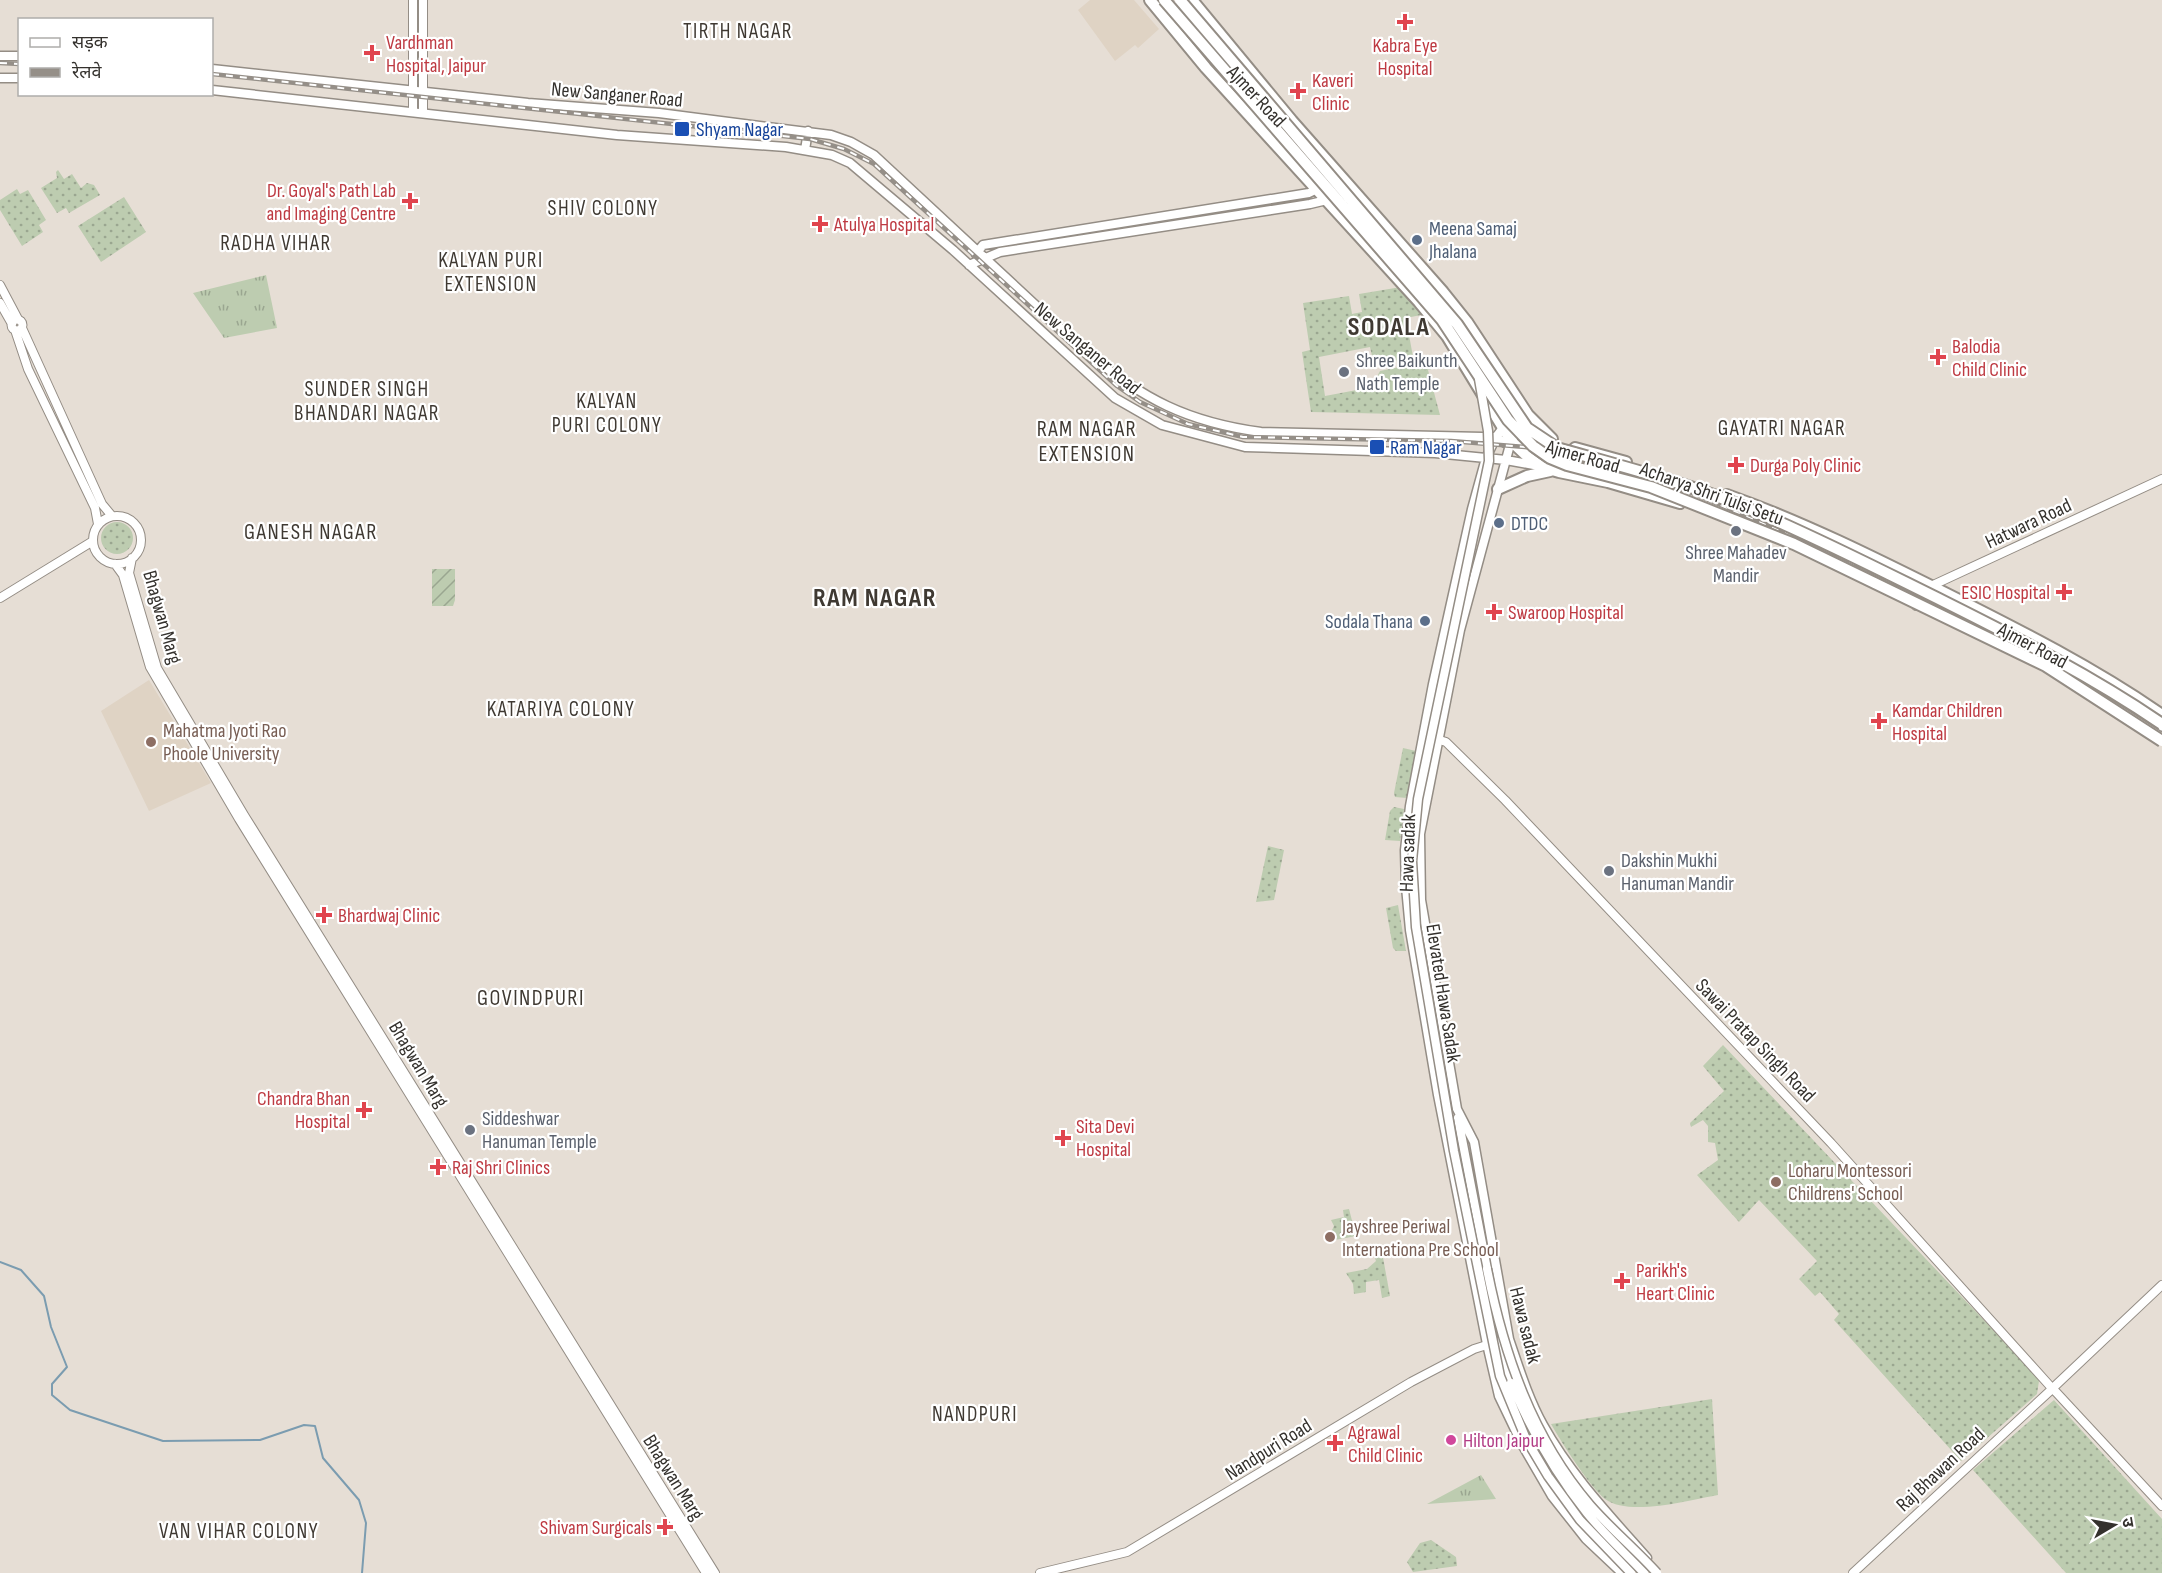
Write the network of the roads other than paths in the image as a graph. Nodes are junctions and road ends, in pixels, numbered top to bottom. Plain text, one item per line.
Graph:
1 (413, 0) edge
2 (423, 0) edge
3 (1150, 0) edge
4 (1164, 0) edge
5 (1180, 0) edge
6 (1192, 0) edge
7 (0, 56) edge
8 (18, 56) edge
9 (213, 69) edge
10 (0, 78) edge
11 (18, 78) edge
12 (213, 90) edge
13 (419, 91) junction
14 (418, 112) junction
15 (808, 131) junction
16 (805, 150) junction
17 (1339, 175) junction
18 (1349, 188) junction
19 (1317, 190) junction
20 (1327, 201) junction
21 (982, 254) junction
22 (969, 265) junction
23 (0, 285) edge
24 (0, 303) edge
25 (17, 325) junction
26 (1479, 379) junction
27 (1521, 404) junction
28 (1528, 415) junction
29 (1499, 433) junction
30 (1511, 444) junction
31 (1486, 458) junction
32 (1506, 460) junction
33 (1542, 467) junction
34 (1559, 472) junction
35 (2162, 479) edge
36 (1498, 489) junction
37 (112, 516) junction
38 (98, 524) junction
39 (93, 541) junction
40 (132, 558) junction
41 (115, 564) junction
42 (1931, 586) junction
43 (0, 598) edge
44 (1916, 606) junction
45 (2162, 715) edge
46 (2162, 724) edge
47 (1423, 735) junction
48 (1436, 739) junction
49 (2162, 743) edge
50 (1457, 1109) junction
51 (2162, 1285) edge
52 (1509, 1340) junction
53 (1498, 1342) junction
54 (1487, 1344) junction
55 (2053, 1388) junction
56 (2162, 1506) edge
57 (1645, 1556) junction
58 (706, 1573) edge
59 (715, 1573) edge
60 (1040, 1573) edge
61 (1626, 1573) edge
62 (1644, 1573) edge
63 (1659, 1573) edge
64 (1853, 1573) edge

1 - 13 street
2 - 13 street
3 - 19 highway, Ajmer Road
4 - 26 highway, Acharya Shri Tulsi Setu, bridge
5 - 46 highway, Acharya Shri Tulsi Setu, bridge
6 - 17 highway, Ajmer Road
7 - 8 main road
9 - 13 main road, New Sanganer Road
10 - 11 main road
12 - 14 main road, New Sanganer Road
13 - 14 street
13 - 15 main road, New Sanganer Road
14 - 16 main road, New Sanganer Road
15 - 16 main road
15 - 21 main road, New Sanganer Road
16 - 22 main road, New Sanganer Road
17 - 18 highway, Ajmer Road
17 - 19 main road
18 - 20 main road
18 - 27 highway, Ajmer Road
19 - 20 highway, Ajmer Road
19 - 21 main road
20 - 21 main road
20 - 29 highway, Ajmer Road
21 - 22 main road
21 - 29 main road, New Sanganer Road
22 - 31 main road, New Sanganer Road
23 - 25 street
24 - 25 street
25 - 37 street
25 - 38 street
26 - 49 highway, Acharya Shri Tulsi Setu, bridge
26 - 61 main road, Elevated Hawa Sadak, bridge
27 - 28 highway, Ajmer Road
27 - 29 main road
28 - 30 main road, Hawa sadak
28 - 42 highway, Ajmer Road
29 - 30 highway, Ajmer Road
29 - 31 main road
30 - 32 main road, Hawa sadak
30 - 33 highway, Ajmer Road
31 - 32 main road, New Sanganer Road
31 - 47 main road, Hawa sadak
32 - 33 main road, New Sanganer Road
32 - 36 main road, Hawa sadak
33 - 34 highway, Ajmer Road
34 - 36 highway
34 - 44 highway, Ajmer Road
35 - 42 street, Hatwara Road
36 - 48 main road, Hawa sadak
37 - 38 street
37 - 40 street
38 - 39 street
39 - 41 street
39 - 43 street
40 - 41 street
40 - 59 street, Bhagwan Marg
41 - 58 street, Bhagwan Marg
42 - 44 street, Hatwara Road
42 - 45 highway, Ajmer Road
44 - 49 highway, Ajmer Road
47 - 48 street, Sawai Pratap Singh Road
47 - 54 main road, Hawa sadak
48 - 50 main road, Hawa sadak
48 - 55 street, Sawai Pratap Singh Road
50 - 52 main road, Hawa sadak
50 - 63 main road, bridge
51 - 55 street, Raj Bhawan Road
52 - 53 street, Nandpuri Road
52 - 57 main road, Hawa sadak
53 - 54 street, Nandpuri Road
53 - 62 main road, bridge
54 - 60 street, Nandpuri Road
54 - 61 main road, Hawa sadak
55 - 56 street, Sawai Pratap Singh Road
55 - 64 street, Raj Bhawan Road
57 - 61 main road
57 - 63 main road, Hawa sadak

